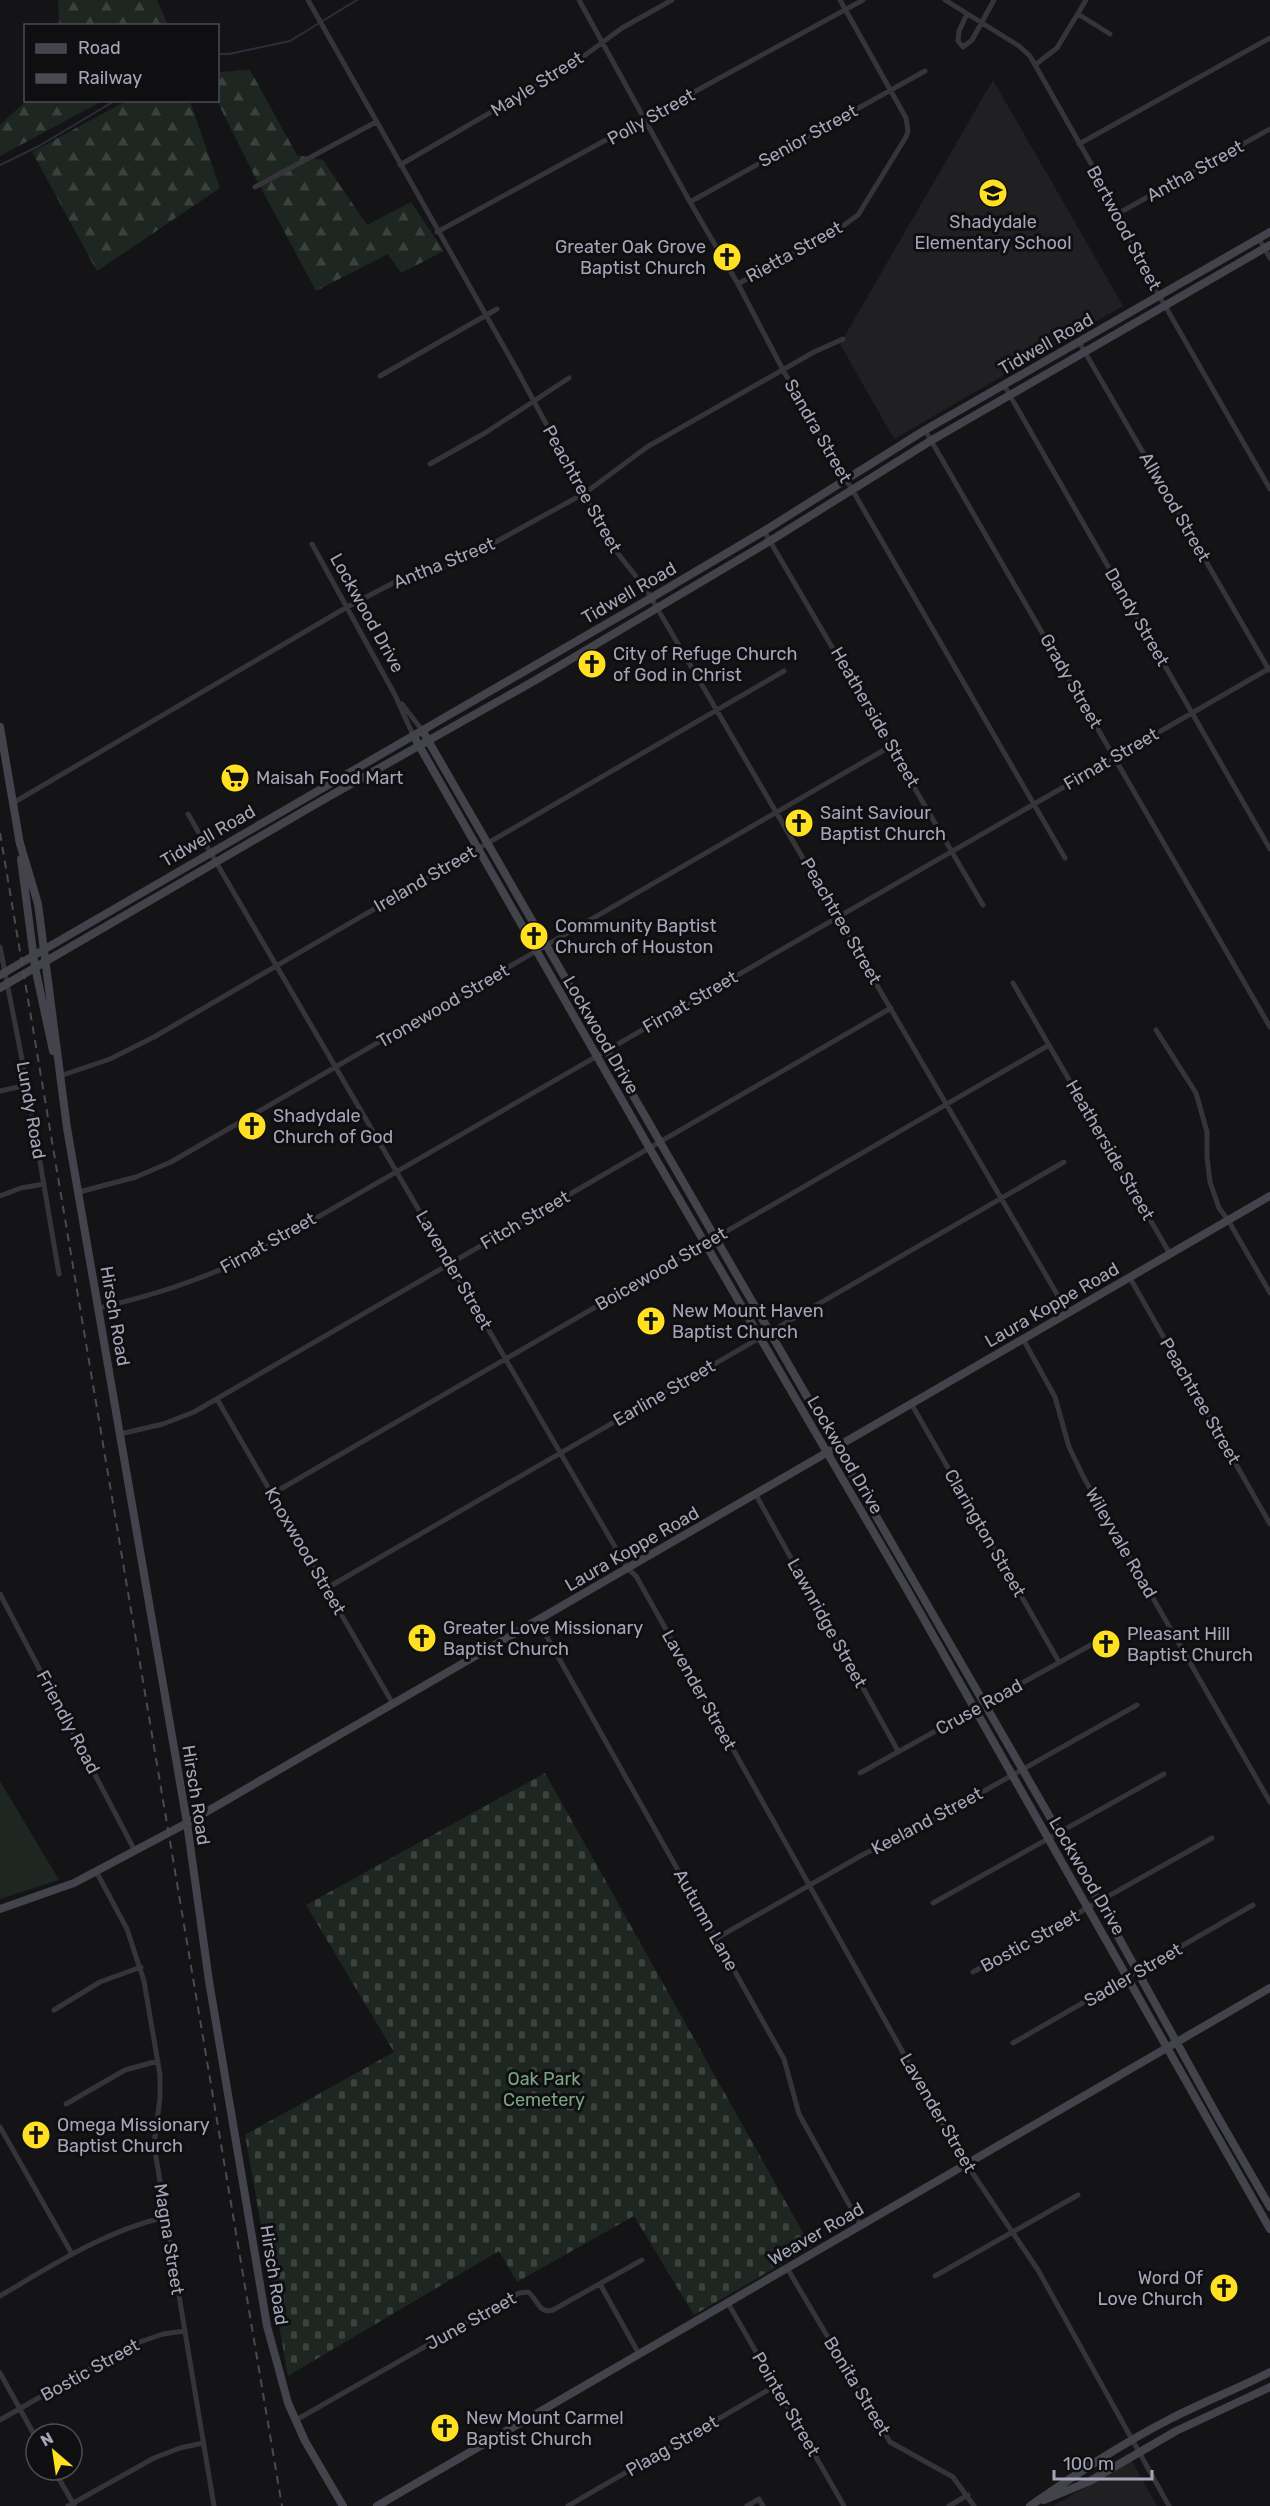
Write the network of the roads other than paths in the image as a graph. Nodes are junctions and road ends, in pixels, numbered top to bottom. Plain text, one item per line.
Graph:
1 (308, 0) edge
2 (579, 0) edge
3 (672, 0) edge
4 (840, 0) edge
5 (863, 0) edge
6 (945, 0) edge
7 (994, 0) edge
8 (1086, 0) edge
9 (846, 10) junction
10 (967, 14) junction
11 (1078, 14) junction
12 (982, 22) junction
13 (1110, 34) dead end
14 (1270, 38) edge
15 (602, 43) junction
16 (1035, 65) junction
17 (925, 71) dead end
18 (891, 90) junction
19 (644, 120) junction
20 (376, 122) junction
21 (1270, 129) edge
22 (1079, 144) junction
23 (400, 165) junction
24 (255, 187) dead end
25 (690, 202) junction
26 (1119, 213) junction
27 (437, 232) junction
28 (1270, 232) edge
29 (1259, 239) junction
30 (1267, 247) edge
31 (1270, 258) edge
32 (738, 284) junction
33 (1160, 295) junction
34 (1165, 305) junction
35 (497, 309) dead end
36 (487, 316) junction
37 (843, 339) dead end
38 (1079, 342) junction
39 (1085, 352) junction
40 (783, 370) junction
41 (380, 376) dead end
42 (569, 378) dead end
43 (1004, 385) junction
44 (1010, 396) junction
45 (533, 401) junction
46 (926, 430) junction
47 (932, 440) junction
48 (430, 464) dead end
49 (846, 480) junction
50 (1270, 489) edge
51 (851, 490) junction
52 (585, 493) junction
53 (765, 531) junction
54 (770, 541) junction
55 (312, 544) dead end
56 (651, 598) junction
57 (347, 607) junction
58 (657, 608) junction
59 (528, 669) junction
60 (1270, 670) edge
61 (784, 671) dead end
62 (534, 681) junction
63 (395, 695) junction
64 (717, 709) junction
65 (1192, 713) junction
66 (0, 728) edge
67 (422, 730) junction
68 (413, 735) junction
69 (429, 740) junction
70 (419, 746) junction
71 (891, 746) junction
72 (1116, 758) junction
73 (315, 791) junction
74 (321, 801) junction
75 (13, 803) junction
76 (1033, 804) junction
77 (778, 812) junction
78 (188, 814) dead end
79 (19, 840) junction
80 (488, 842) junction
81 (476, 849) junction
82 (1270, 849) edge
83 (211, 851) junction
84 (952, 851) junction
85 (1065, 858) dead end
86 (218, 862) junction
87 (141, 892) junction
88 (147, 902) junction
89 (983, 905) dead end
90 (838, 916) junction
91 (0, 947) edge
92 (546, 947) junction
93 (45, 949) junction
94 (536, 953) junction
95 (33, 955) junction
96 (46, 961) junction
97 (276, 965) junction
98 (35, 967) junction
99 (2, 974) edge
100 (1013, 983) dead end
101 (3, 986) edge
102 (891, 1008) junction
103 (1270, 1027) edge
104 (1156, 1030) dead end
105 (1049, 1045) junction
106 (606, 1051) junction
107 (597, 1056) junction
108 (336, 1068) junction
109 (60, 1076) junction
110 (27, 1085) junction
111 (0, 1091) edge
112 (947, 1103) junction
113 (660, 1143) junction
114 (650, 1149) junction
115 (1064, 1162) dead end
116 (397, 1170) junction
117 (44, 1184) junction
118 (79, 1192) junction
119 (0, 1196) edge
120 (1270, 1196) edge
121 (1001, 1198) junction
122 (1228, 1220) junction
123 (714, 1239) junction
124 (706, 1244) junction
125 (1170, 1254) junction
126 (450, 1263) junction
127 (59, 1274) dead end
128 (1130, 1278) junction
129 (1270, 1293) edge
130 (99, 1308) junction
131 (1068, 1313) junction
132 (769, 1333) junction
133 (760, 1338) junction
134 (1023, 1340) junction
135 (505, 1358) junction
136 (217, 1399) junction
137 (912, 1405) junction
138 (120, 1434) junction
139 (835, 1448) junction
140 (561, 1453) junction
141 (826, 1453) junction
142 (272, 1494) junction
143 (756, 1496) junction
144 (1270, 1524) edge
145 (628, 1569) junction
146 (327, 1588) junction
147 (0, 1594) edge
148 (538, 1621) junction
149 (1098, 1641) dead end
150 (1059, 1662) junction
151 (393, 1704) junction
152 (985, 1705) junction
153 (1137, 1705) dead end
154 (974, 1711) junction
155 (898, 1751) junction
156 (1023, 1770) junction
157 (860, 1773) dead end
158 (1164, 1774) dead end
159 (1012, 1776) junction
160 (1270, 1802) edge
161 (187, 1823) junction
162 (1060, 1833) junction
163 (1212, 1838) dead end
164 (1048, 1840) junction
165 (135, 1851) junction
166 (97, 1873) junction
167 (809, 1885) junction
168 (1100, 1902) junction
169 (933, 1903) dead end
170 (1253, 1905) dead end
171 (0, 1909) edge
172 (1089, 1909) junction
173 (717, 1938) junction
174 (141, 1967) junction
175 (973, 1972) dead end
176 (1138, 1972) junction
177 (1128, 1978) junction
178 (1270, 1988) edge
179 (54, 2010) dead end
180 (1178, 2042) junction
181 (1013, 2043) dead end
182 (1166, 2048) junction
183 (158, 2061) junction
184 (66, 2104) dead end
185 (1219, 2119) junction
186 (1210, 2124) junction
187 (0, 2127) edge
188 (966, 2164) junction
189 (1078, 2195) dead end
190 (1270, 2207) edge
191 (165, 2217) junction
192 (861, 2226) junction
193 (1270, 2229) edge
194 (1012, 2232) junction
195 (72, 2254) junction
196 (642, 2260) dead end
197 (787, 2268) junction
198 (935, 2276) dead end
199 (600, 2284) junction
200 (0, 2296) edge
201 (728, 2303) junction
202 (185, 2331) junction
203 (639, 2354) junction
204 (1270, 2372) edge
205 (0, 2373) edge
206 (776, 2386) junction
207 (1270, 2386) edge
208 (1236, 2389) junction
209 (1240, 2402) junction
210 (20, 2409) junction
211 (0, 2420) edge
212 (296, 2420) junction
213 (27, 2422) edge
214 (1132, 2440) junction
215 (203, 2443) junction
216 (1138, 2452) junction
217 (60, 2482) edge
218 (968, 2495) junction
219 (72, 2505) edge
220 (214, 2506) edge
221 (342, 2506) edge
222 (377, 2506) edge
223 (568, 2506) edge
224 (747, 2506) edge
225 (763, 2506) edge
226 (844, 2506) edge
227 (949, 2506) edge
228 (974, 2506) edge
229 (1030, 2506) edge
230 (1169, 2506) edge

1 - 20 street, Peachtree Street
2 - 15 street, Sandra Street
3 - 15 street, Mayle Street
4 - 9 street
5 - 9 street, Polly Street
6 - 10 street, Bertwood Street
7 - 12 street
8 - 11 street
9 - 18 street
9 - 19 street, Polly Street
10 - 12 street, Bertwood Street
10 - 12 street
11 - 13 street
11 - 16 street
12 - 16 street, Bertwood Street
14 - 22 street
15 - 19 street, Sandra Street
15 - 23 street, Mayle Street
16 - 22 street, Bertwood Street
17 - 18 street, Senior Street
18 - 25 street, Senior Street
18 - 32 street, Rietta Street
19 - 25 street, Sandra Street
19 - 27 street, Polly Street
20 - 23 street, Peachtree Street
20 - 24 street
21 - 26 street, Antha Street
22 - 26 street, Bertwood Street
23 - 27 street, Peachtree Street
25 - 32 street, Sandra Street
26 - 33 street, Bertwood Street
27 - 36 street, Peachtree Street
28 - 29 main road, Tidwell Road
29 - 30 street
29 - 33 main road, Tidwell Road
30 - 31 street
30 - 34 main road, Tidwell Road
32 - 40 street, Sandra Street
33 - 34 street, Bertwood Street
33 - 38 main road, Tidwell Road
34 - 39 main road, Tidwell Road
34 - 50 street, Bertwood Street
35 - 36 street
36 - 41 street
36 - 45 street, Peachtree Street
37 - 40 street, Antha Street
38 - 39 street, Allwood Street
38 - 43 main road, Tidwell Road
39 - 44 main road, Tidwell Road
39 - 60 street, Allwood Street
40 - 49 street, Sandra Street
40 - 52 street, Antha Street
42 - 45 street
43 - 44 street, Dandy Street
43 - 46 main road, Tidwell Road
44 - 47 main road, Tidwell Road
44 - 65 street, Dandy Street
45 - 48 street
45 - 52 street, Peachtree Street
46 - 47 street, Grady Street
46 - 49 main road, Tidwell Road
47 - 51 main road, Tidwell Road
47 - 72 street, Grady Street
49 - 51 street, Sandra Street
49 - 53 main road, Tidwell Road
51 - 54 main road, Tidwell Road
51 - 76 street, Sandra Street
52 - 56 street, Peachtree Street
52 - 57 street, Antha Street
53 - 54 street, Heatherside Street
53 - 56 main road, Tidwell Road
54 - 58 main road, Tidwell Road
54 - 71 street, Heatherside Street
55 - 57 street, Lockwood Drive
56 - 58 street, Peachtree Street
56 - 59 main road, Tidwell Road
57 - 63 street, Lockwood Drive
57 - 75 street, Antha Street
58 - 62 main road, Tidwell Road
58 - 64 street, Peachtree Street
59 - 62 main road
59 - 67 main road, Tidwell Road
60 - 65 street, Firnat Street
61 - 64 street, Ireland Street
62 - 69 main road, Tidwell Road
63 - 67 street, Lockwood Drive
63 - 68 street, Lockwood Drive
64 - 77 street, Peachtree Street
64 - 80 street, Ireland Street
65 - 72 street, Firnat Street
65 - 82 street, Dandy Street
66 - 75 main road, Hirsch Road
67 - 68 main road, Tidwell Road
67 - 69 main road, Lockwood Drive
68 - 70 main road, Lockwood Drive
68 - 73 main road, Tidwell Road
69 - 70 main road, Tidwell Road
69 - 80 main road, Lockwood Drive
70 - 74 main road, Tidwell Road
70 - 81 main road, Lockwood Drive
71 - 77 street, Tronewood Street
71 - 84 street, Heatherside Street
72 - 76 street, Firnat Street
72 - 103 street, Grady Street
73 - 74 main road
73 - 83 main road, Tidwell Road
74 - 86 main road, Tidwell Road
75 - 79 main road, Hirsch Road
76 - 84 street, Firnat Street
76 - 85 street, Sandra Street
77 - 90 street, Peachtree Street
77 - 92 street, Tronewood Street
78 - 83 street, Lavender Street
79 - 93 main road, Hirsch Road
79 - 95 main road, Hirsch Road
80 - 81 street, Ireland Street
80 - 92 main road, Lockwood Drive
81 - 94 main road, Lockwood Drive
81 - 97 street, Ireland Street
83 - 86 street, Lavender Street
83 - 87 main road, Tidwell Road
84 - 89 street, Heatherside Street
84 - 90 street, Firnat Street
86 - 88 main road, Tidwell Road
86 - 97 street, Lavender Street
87 - 88 main road
87 - 93 main road, Tidwell Road
88 - 96 main road, Tidwell Road
90 - 102 street, Peachtree Street
90 - 106 street, Firnat Street
91 - 99 street, Lundy Road
92 - 94 street, Tronewood Street
92 - 106 main road, Lockwood Drive
93 - 95 main road, Tidwell Road
93 - 96 main road, Hirsch Road
94 - 107 main road, Lockwood Drive
94 - 108 street, Tronewood Street
95 - 98 main road, Hirsch Road
95 - 99 main road, Tidwell Road
96 - 98 main road, Tidwell Road
96 - 109 main road, Hirsch Road
97 - 108 street, Lavender Street
97 - 109 street, Ireland Street
98 - 101 main road, Tidwell Road
98 - 109 main road, Hirsch Road
99 - 101 street, Lundy Road
100 - 105 street, Heatherside Street
101 - 110 street, Lundy Road
102 - 112 street, Peachtree Street
102 - 113 street, Fitch Street
104 - 122 street
105 - 112 street, Boicewood Street
105 - 125 street, Heatherside Street
106 - 107 street, Firnat Street
106 - 113 main road, Lockwood Drive
107 - 114 main road, Lockwood Drive
107 - 116 street, Firnat Street
108 - 116 street, Lavender Street
108 - 118 street, Tronewood Street
109 - 118 main road, Hirsch Road
110 - 111 street
110 - 117 street, Lundy Road
112 - 121 street, Peachtree Street
112 - 123 street, Boicewood Street
113 - 114 street, Fitch Street
113 - 123 main road, Lockwood Drive
114 - 124 main road, Lockwood Drive
114 - 126 street, Fitch Street
115 - 121 street, Earline Street
116 - 126 street, Lavender Street
116 - 130 street, Firnat Street
117 - 119 street
117 - 127 street, Lundy Road
118 - 130 main road, Hirsch Road
120 - 122 main road, Laura Koppe Road
121 - 131 street, Peachtree Street
121 - 132 street, Earline Street
122 - 125 main road, Laura Koppe Road
122 - 129 street
123 - 124 street, Boicewood Street
123 - 132 main road, Lockwood Drive
124 - 133 main road, Lockwood Drive
124 - 135 street, Boicewood Street
125 - 128 main road, Laura Koppe Road
126 - 135 street, Lavender Street
126 - 136 street, Fitch Street
128 - 131 main road, Laura Koppe Road
128 - 144 street, Peachtree Street
130 - 138 main road, Hirsch Road
131 - 134 main road, Laura Koppe Road
132 - 133 street, Earline Street
132 - 139 main road, Lockwood Drive
133 - 140 street, Earline Street
133 - 141 main road, Lockwood Drive
134 - 137 main road, Laura Koppe Road
134 - 160 street, Wileyvale Road
135 - 140 street, Lavender Street
135 - 142 street, Boicewood Street
136 - 138 street, Fitch Street
136 - 142 street, Knoxwood Street
137 - 139 main road, Laura Koppe Road
137 - 150 street, Clarington Street
138 - 161 main road, Hirsch Road
139 - 141 main road, Laura Koppe Road
139 - 152 main road, Lockwood Drive
140 - 145 street, Lavender Street
140 - 146 street, Earline Street
141 - 143 main road, Laura Koppe Road
141 - 154 main road, Lockwood Drive
142 - 146 street, Knoxwood Street
143 - 145 main road, Laura Koppe Road
143 - 155 street, Lawnridge Street
145 - 148 main road, Laura Koppe Road
145 - 167 street, Lavender Street
146 - 151 street, Knoxwood Street
147 - 165 street, Friendly Road
148 - 151 main road, Laura Koppe Road
148 - 173 street, Autumn Lane
149 - 150 street, Cruse Road
150 - 152 street, Cruse Road
151 - 161 main road, Laura Koppe Road
152 - 154 street, Cruse Road
152 - 156 main road, Lockwood Drive
153 - 156 street, Keeland Street
154 - 155 street, Cruse Road
154 - 159 main road, Lockwood Drive
155 - 157 street, Cruse Road
156 - 159 street, Keeland Street
156 - 162 main road, Lockwood Drive
158 - 162 street
159 - 164 main road, Lockwood Drive
159 - 167 street, Keeland Street
161 - 165 main road, Laura Koppe Road
161 - 212 main road, Hirsch Road
162 - 164 street
162 - 168 main road, Lockwood Drive
163 - 168 street, Bostic Street
164 - 169 street
164 - 172 main road, Lockwood Drive
165 - 166 main road, Laura Koppe Road
166 - 171 main road, Laura Koppe Road
166 - 174 street, Magna Street
167 - 173 street, Keeland Street
167 - 188 street, Lavender Street
168 - 172 street, Bostic Street
168 - 176 main road, Lockwood Drive
170 - 176 street, Sadler Street
172 - 175 street, Bostic Street
172 - 177 main road, Lockwood Drive
173 - 192 street, Autumn Lane
174 - 179 street
174 - 183 street, Magna Street
176 - 177 street, Sadler Street
176 - 180 main road, Lockwood Drive
177 - 181 street, Sadler Street
177 - 182 main road, Lockwood Drive
178 - 180 main road, Weaver Road
180 - 182 main road, Weaver Road
180 - 185 main road, Lockwood Drive
182 - 186 main road, Lockwood Drive
182 - 188 main road, Weaver Road
183 - 184 street
183 - 191 street, Magna Street
185 - 186 main road
185 - 190 main road, Lockwood Drive
186 - 193 main road, Lockwood Drive
187 - 195 street
188 - 192 main road, Weaver Road
188 - 194 street, Lavender Street
189 - 194 street
191 - 195 street
191 - 202 street, Magna Street
192 - 197 main road, Weaver Road
194 - 198 street
194 - 214 street, Lavender Street
195 - 200 street
196 - 199 street, June Street
197 - 201 main road, Weaver Road
197 - 218 street, Bonita Street
199 - 203 street
199 - 212 street, June Street
201 - 203 main road, Weaver Road
201 - 206 street, Pointer Street
202 - 210 street, Bostic Street
202 - 215 street, Magna Street
203 - 222 main road, Weaver Road
204 - 208 main road
205 - 210 street
206 - 223 street, Plaag Street
206 - 226 street, Pointer Street
207 - 209 main road
208 - 209 main road
208 - 214 main road
209 - 216 main road
210 - 211 street, Bostic Street
210 - 213 street
212 - 221 main road, Hirsch Road
214 - 216 street, Lavender Street
214 - 229 main road
215 - 219 street
215 - 220 street, Magna Street
216 - 229 main road
216 - 230 street, Lavender Street
217 - 219 street
218 - 227 street
218 - 228 street, Bonita Street
224 - 225 street

